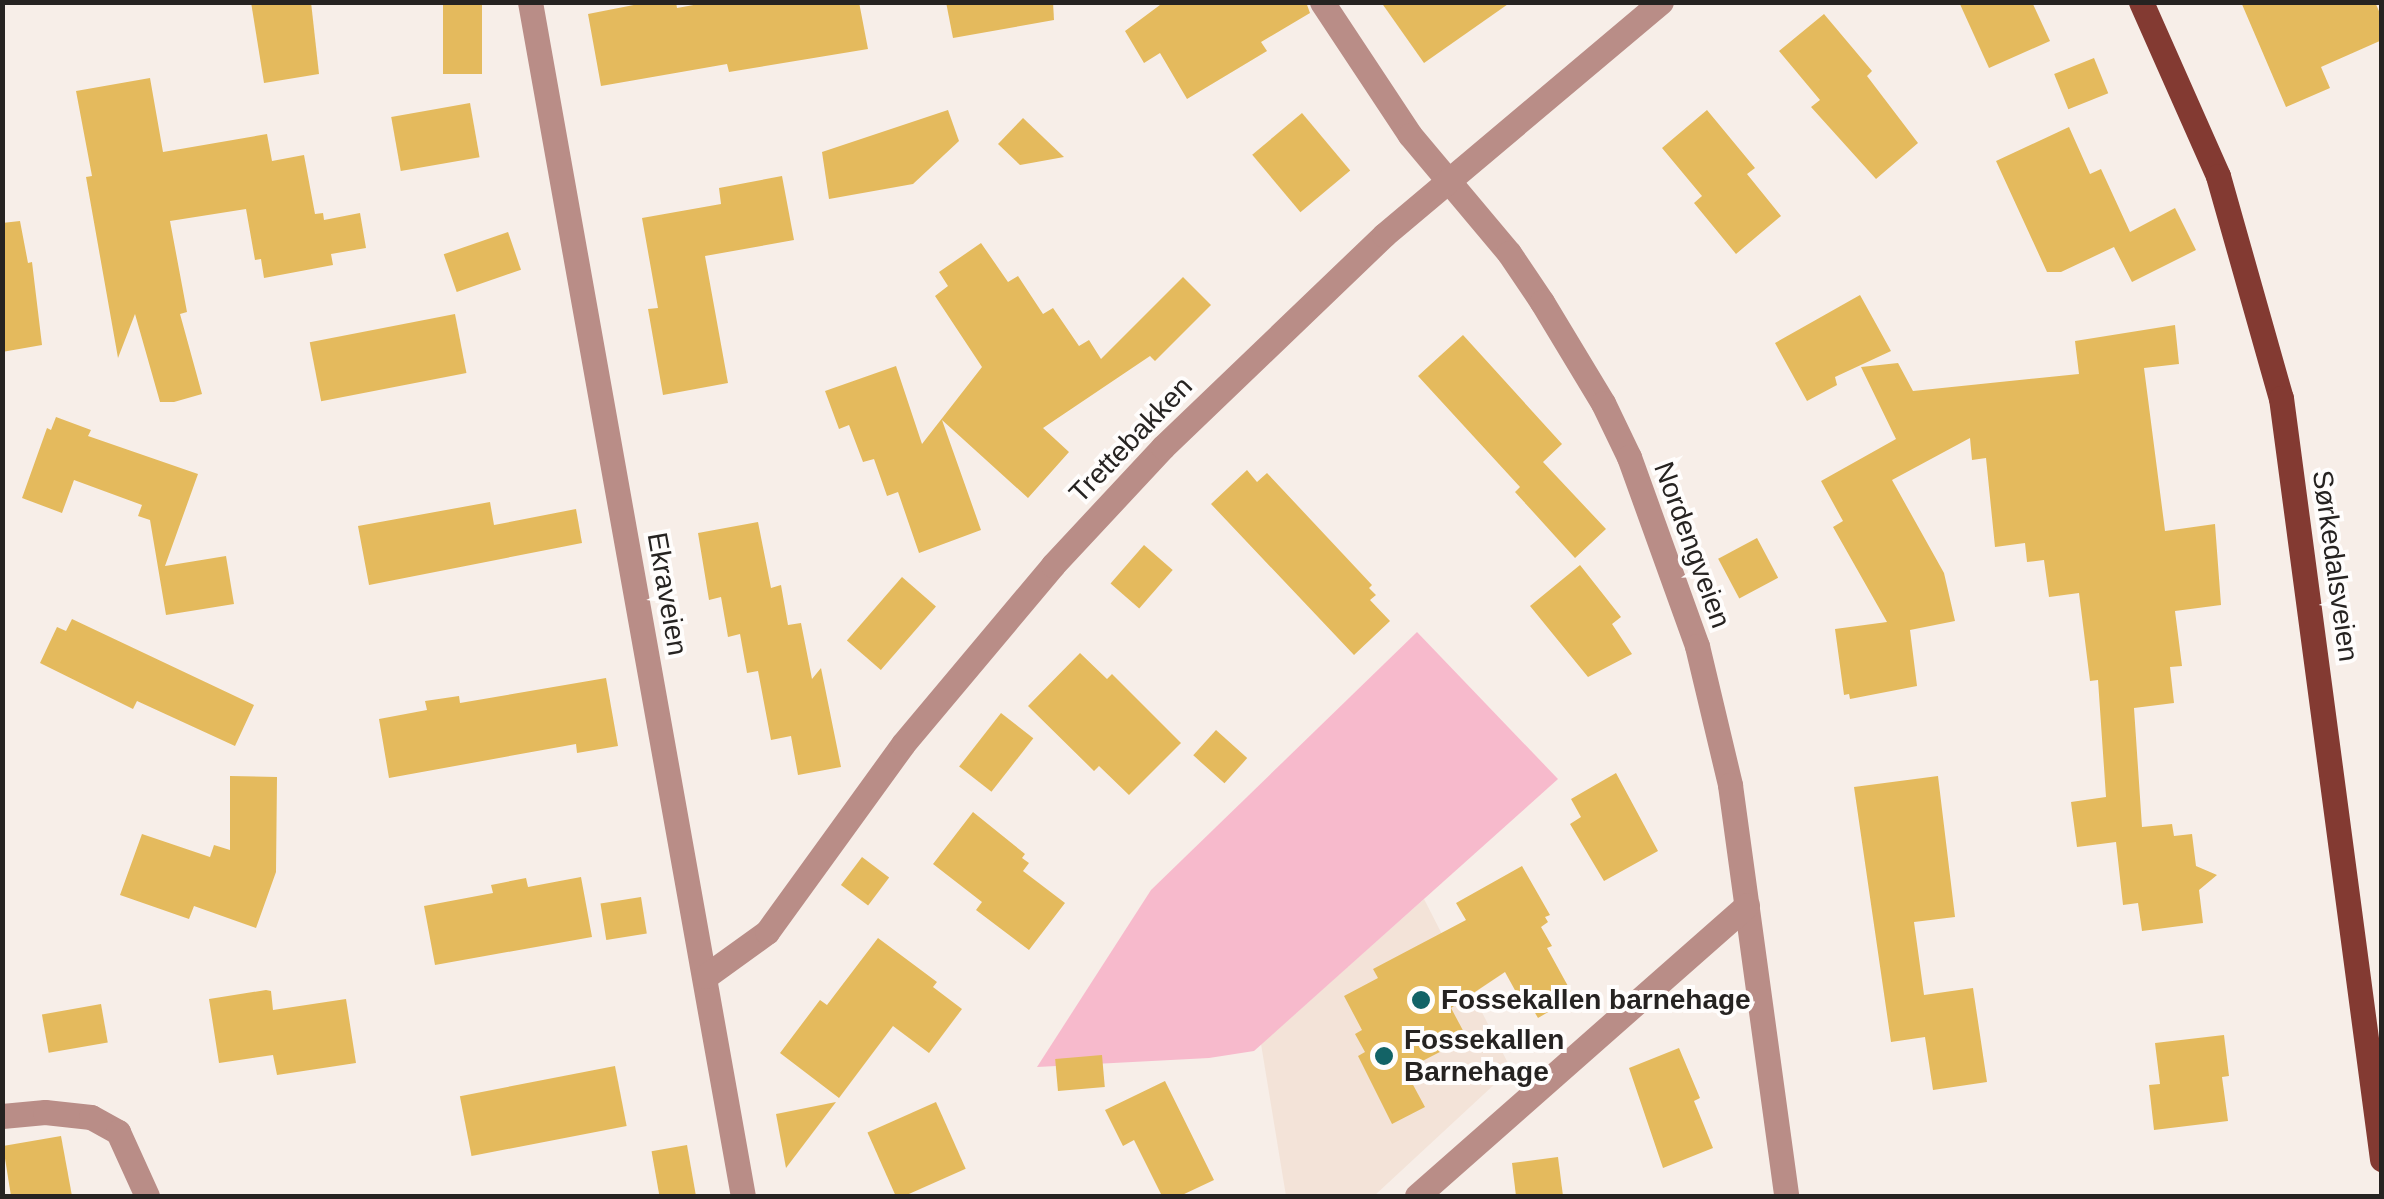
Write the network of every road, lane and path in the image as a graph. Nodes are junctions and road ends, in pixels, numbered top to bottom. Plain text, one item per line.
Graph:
1 (530, 2) edge
2 (1322, 2) edge
3 (1661, 2) edge
4 (2141, 2) edge
5 (1449, 181) junction
6 (1747, 905) junction
7 (706, 976) junction
8 (2, 1116) edge
9 (2382, 1159) edge
10 (147, 1196) edge
11 (743, 1196) edge
12 (1418, 1196) edge
13 (1786, 1196) edge

1 - 7 street, Ekraveien
2 - 5 street, Nordengveien
3 - 5 street, Trettebakken
4 - 9 main road, Sørkedalsveien
5 - 6 street, Nordengveien
5 - 7 street, Trettebakken
6 - 12 street
6 - 13 street, Nordengveien
7 - 11 street, Ekraveien
8 - 10 street

